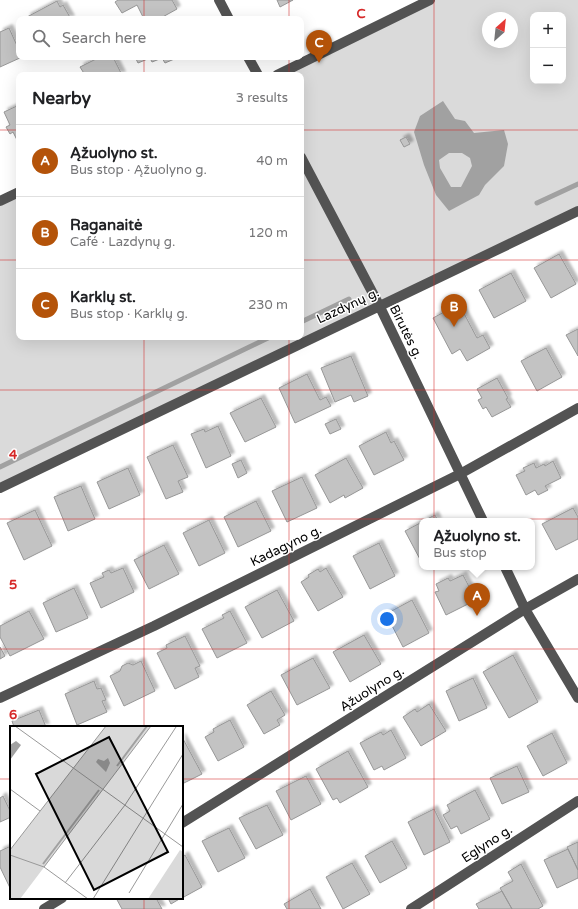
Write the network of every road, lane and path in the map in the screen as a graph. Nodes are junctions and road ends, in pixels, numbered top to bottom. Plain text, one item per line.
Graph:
1 (219, 0) edge
2 (430, 0) edge
3 (227, 16) edge
4 (250, 60) edge
5 (256, 72) edge
6 (283, 72) edge
7 (304, 163) edge
8 (16, 193) edge
9 (0, 201) edge
10 (578, 211) edge
11 (379, 305) junction
12 (578, 408) edge
13 (460, 474) junction
14 (0, 488) edge
15 (482, 518) edge
16 (506, 570) edge
17 (578, 579) edge
18 (525, 609) junction
19 (0, 698) edge
20 (578, 698) edge
21 (578, 801) edge
22 (183, 822) edge
23 (60, 899) edge
24 (44, 909) edge
25 (411, 909) edge

1 - 3 street
2 - 6 street
4 - 5 street
7 - 11 street, Birutės g.
8 - 9 street
10 - 11 street, Lazdynų g.
11 - 13 street, Birutės g.
11 - 14 street, Lazdynų g.
12 - 13 street, Kadagyno g.
13 - 15 street, Birutės g.
13 - 19 street, Kadagyno g.
16 - 18 street
17 - 18 street, Ąžuolyno g.
18 - 20 street
18 - 22 street, Ąžuolyno g.
21 - 25 street, Eglyno g.
23 - 24 street

